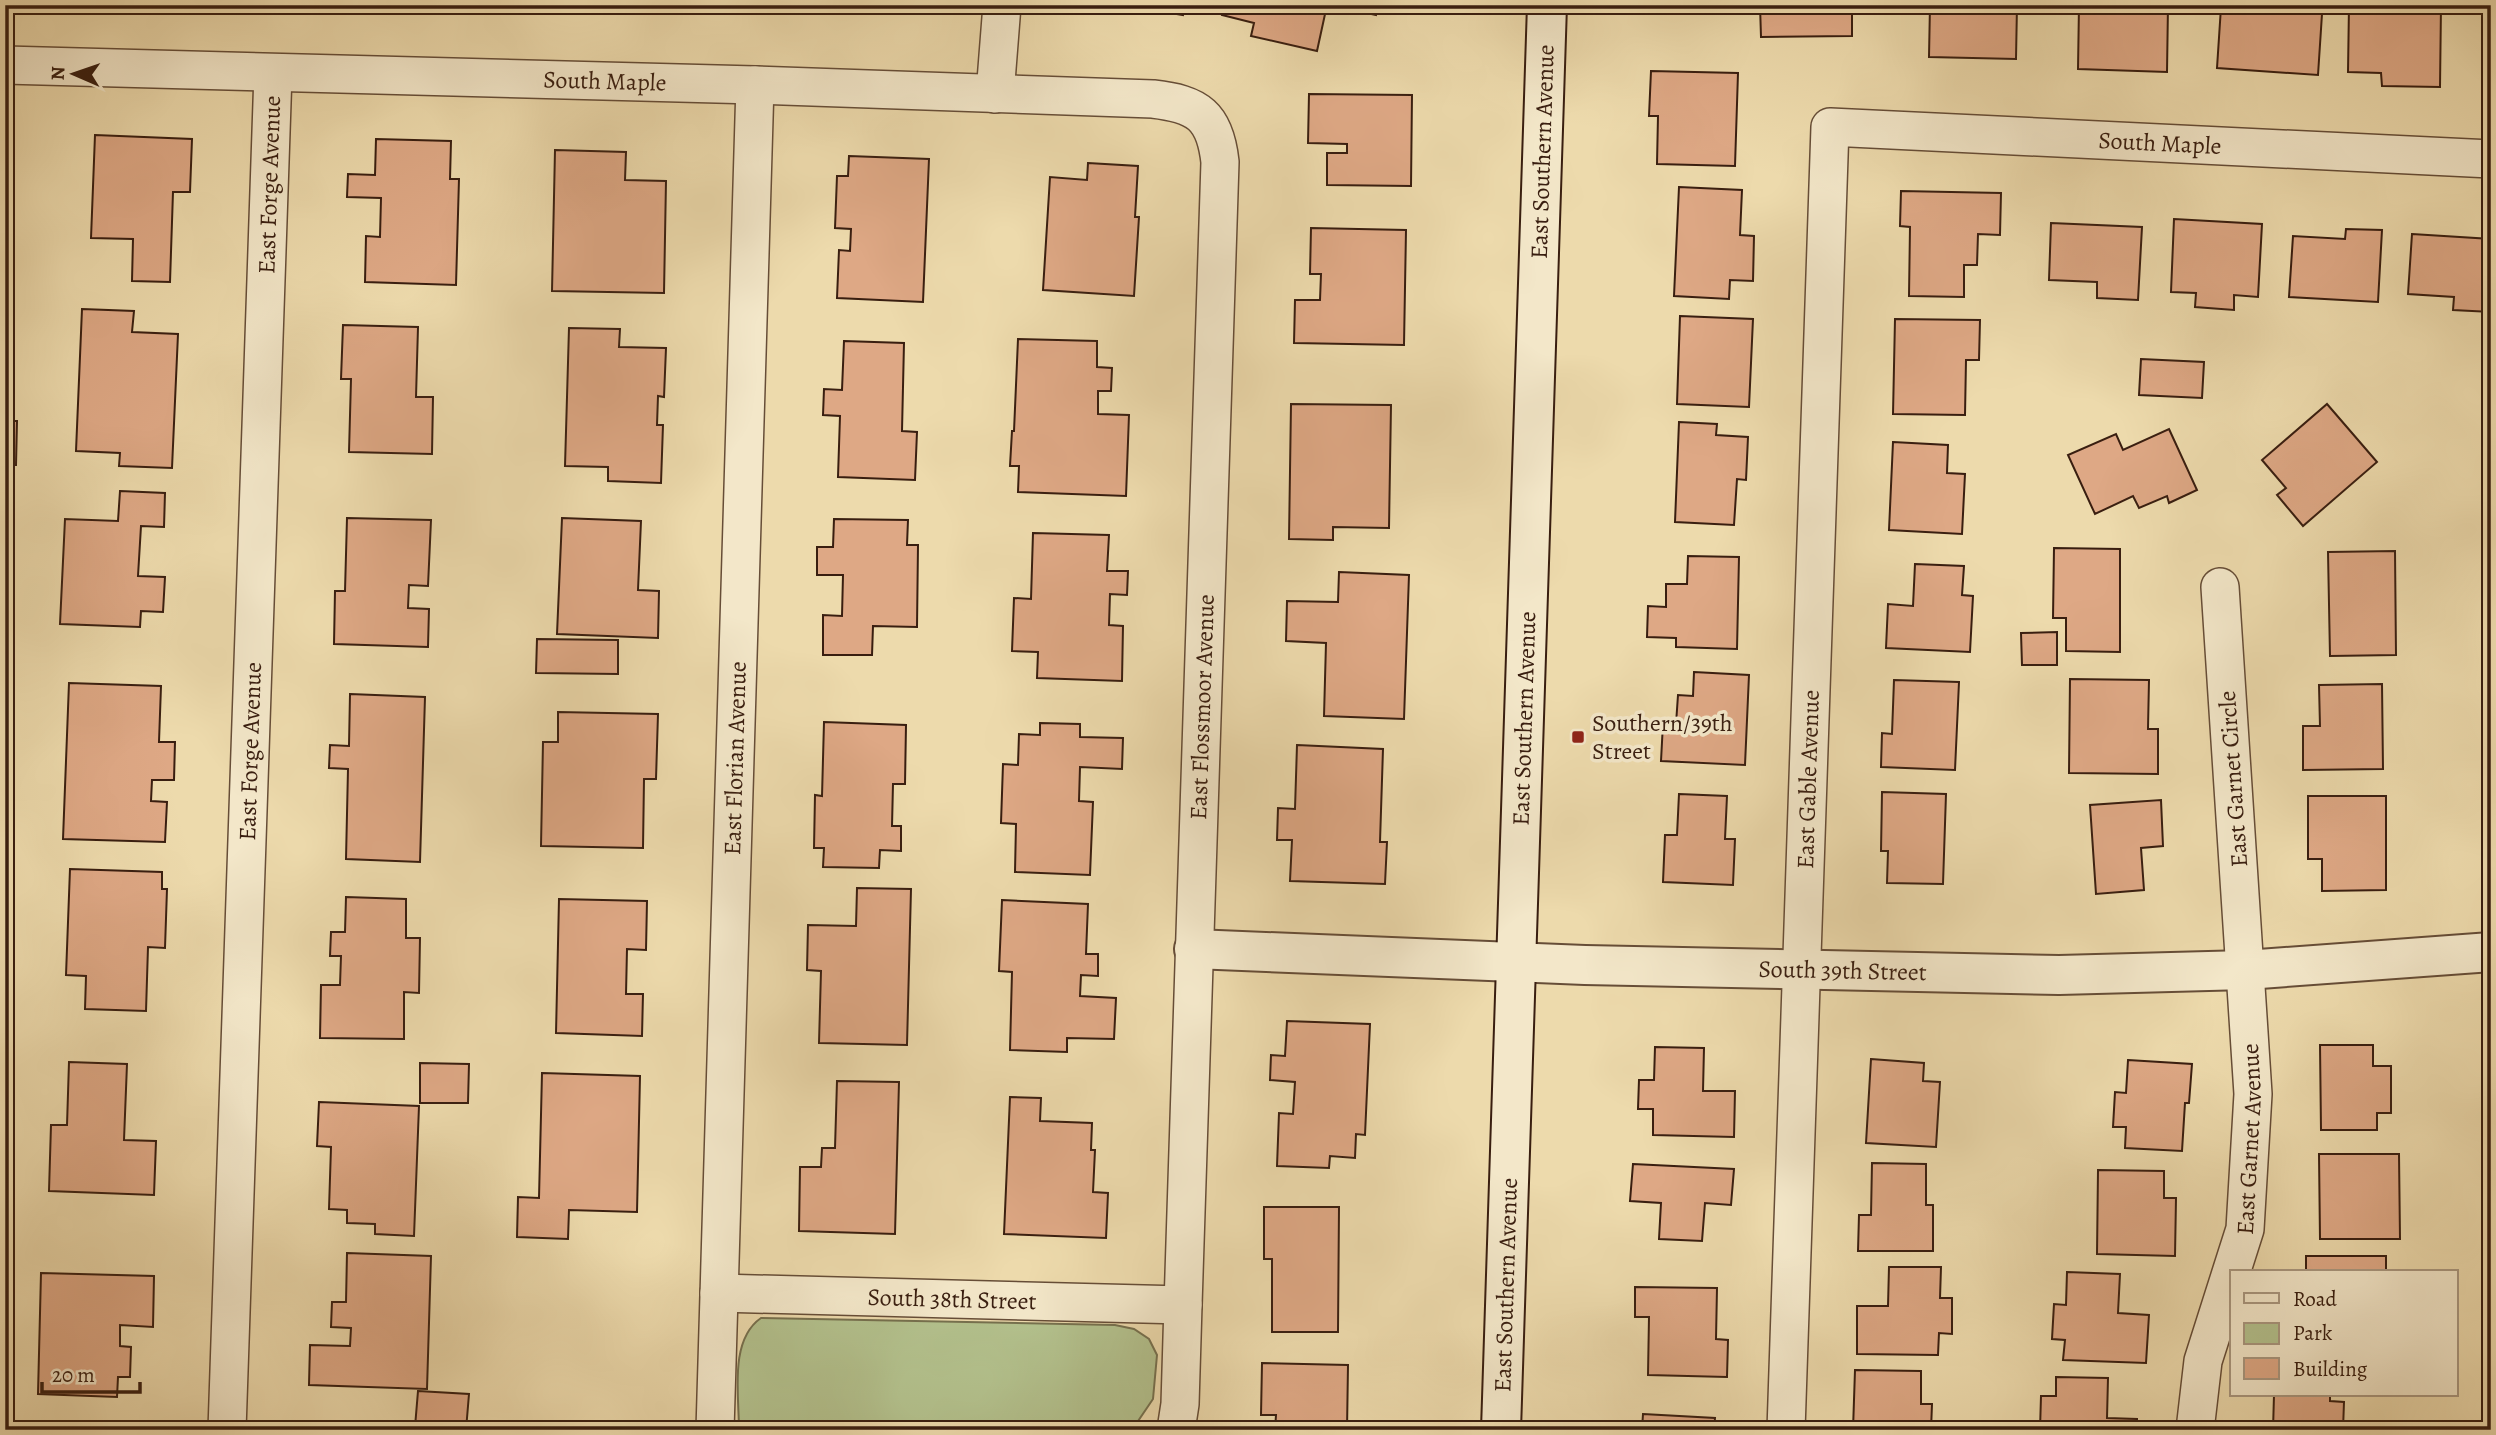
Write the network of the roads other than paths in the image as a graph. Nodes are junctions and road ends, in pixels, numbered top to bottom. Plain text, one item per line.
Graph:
1 (1002, 5) edge
2 (1547, 5) edge
3 (5, 65) edge
4 (272, 74) junction
5 (755, 85) junction
6 (995, 94) junction
7 (1201, 113) joint
8 (1830, 127) joint
9 (2491, 159) edge
10 (2220, 587) dead end
11 (1194, 949) junction
12 (2491, 952) edge
13 (1517, 963) junction
14 (1803, 969) junction
15 (2246, 970) junction
16 (2232, 1270) edge
17 (2230, 1276) edge
18 (719, 1293) junction
19 (1183, 1306) junction
20 (227, 1430) edge
21 (715, 1430) edge
22 (1176, 1430) edge
23 (1501, 1430) edge
24 (1786, 1430) edge
25 (2194, 1430) edge

1 - 6 street
2 - 13 main road, East Southern Avenue
3 - 4 street, South Maple
4 - 5 street, South Maple
4 - 20 street, East Forge Avenue
5 - 6 street, South Maple
5 - 18 street, East Florian Avenue
6 - 7 street, South Maple
7 - 11 street, East Flossmoor Avenue
8 - 9 street, South Maple
8 - 14 street, East Gable Avenue
10 - 15 street, East Garnet Circle
11 - 13 main road, South 39th Street
11 - 19 street, East Flossmoor Avenue
12 - 15 main road, South 39th Street
13 - 14 main road, South 39th Street
13 - 23 main road, East Southern Avenue
14 - 15 main road, South 39th Street
14 - 24 street, East Gable Avenue
15 - 16 street, East Garnet Avenue
17 - 25 street, East Garnet Avenue
18 - 19 street, South 38th Street
18 - 21 street, East Florian Avenue
19 - 22 street, East Flossmoor Avenue

